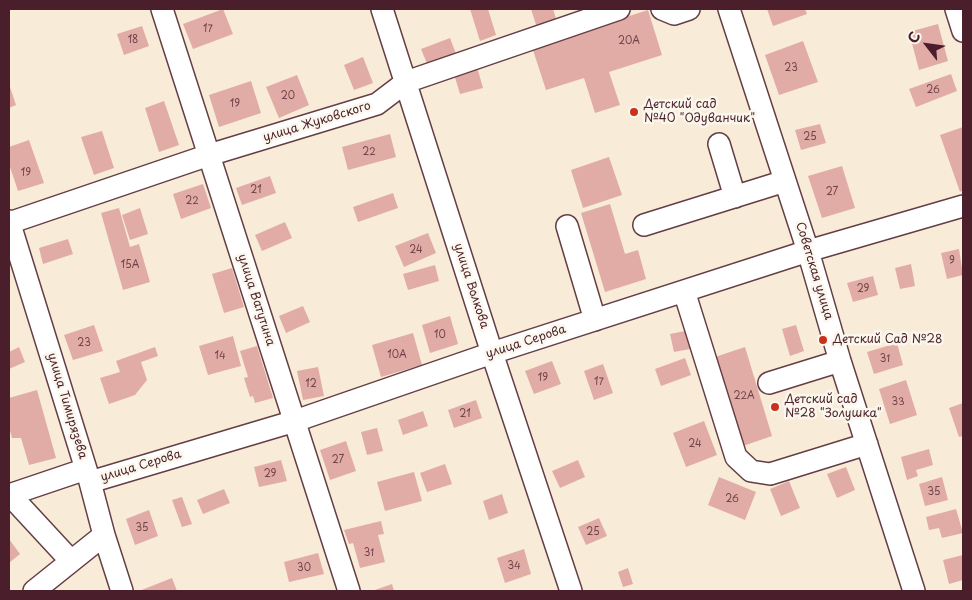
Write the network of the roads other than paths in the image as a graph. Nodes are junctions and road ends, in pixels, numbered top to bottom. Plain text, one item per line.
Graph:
1 (162, 9) edge
2 (382, 9) edge
3 (620, 9) edge
4 (662, 9) edge
5 (689, 9) edge
6 (728, 9) edge
7 (956, 9) edge
8 (963, 31) edge
9 (406, 82) junction
10 (719, 144) dead end
11 (209, 156) junction
12 (786, 181) junction
13 (735, 197) junction
14 (963, 206) edge
15 (9, 222) edge
16 (644, 225) dead end
17 (567, 226) dead end
18 (808, 251) junction
19 (684, 291) junction
20 (595, 320) junction
21 (492, 353) junction
22 (840, 361) junction
23 (769, 383) dead end
24 (295, 421) junction
25 (867, 444) junction
26 (88, 475) junction
27 (9, 494) edge
28 (104, 535) junction
29 (70, 561) junction
30 (34, 591) edge
31 (122, 591) edge
32 (349, 591) edge
33 (571, 591) edge
34 (914, 591) edge

1 - 11 street, улица Ватутина
2 - 9 street, улица Волкова
3 - 9 street, улица Жуковского
4 - 5 street
6 - 12 street, Советская улица
7 - 8 street
9 - 11 street, улица Жуковского
9 - 21 street, улица Волкова
10 - 13 street
11 - 15 street, улица Жуковского
11 - 24 street, улица Ватутина
12 - 13 street
12 - 18 street, Советская улица
13 - 16 street
14 - 18 street, улица Серова
15 - 26 street, улица Тимирязева
17 - 20 street
18 - 19 street, улица Серова
18 - 22 street, Советская улица
19 - 20 street, улица Серова
19 - 25 street
20 - 21 street, улица Серова
21 - 24 street, улица Серова
21 - 33 street, улица Волкова
22 - 23 street
22 - 25 street, Советская улица
24 - 26 street, улица Серова
24 - 32 street, улица Ватутина
25 - 34 street, Советская улица
26 - 27 street, улица Серова
26 - 28 street, улица Тимирязева
27 - 29 street
28 - 29 street
28 - 31 street, улица Тимирязева
29 - 30 street

